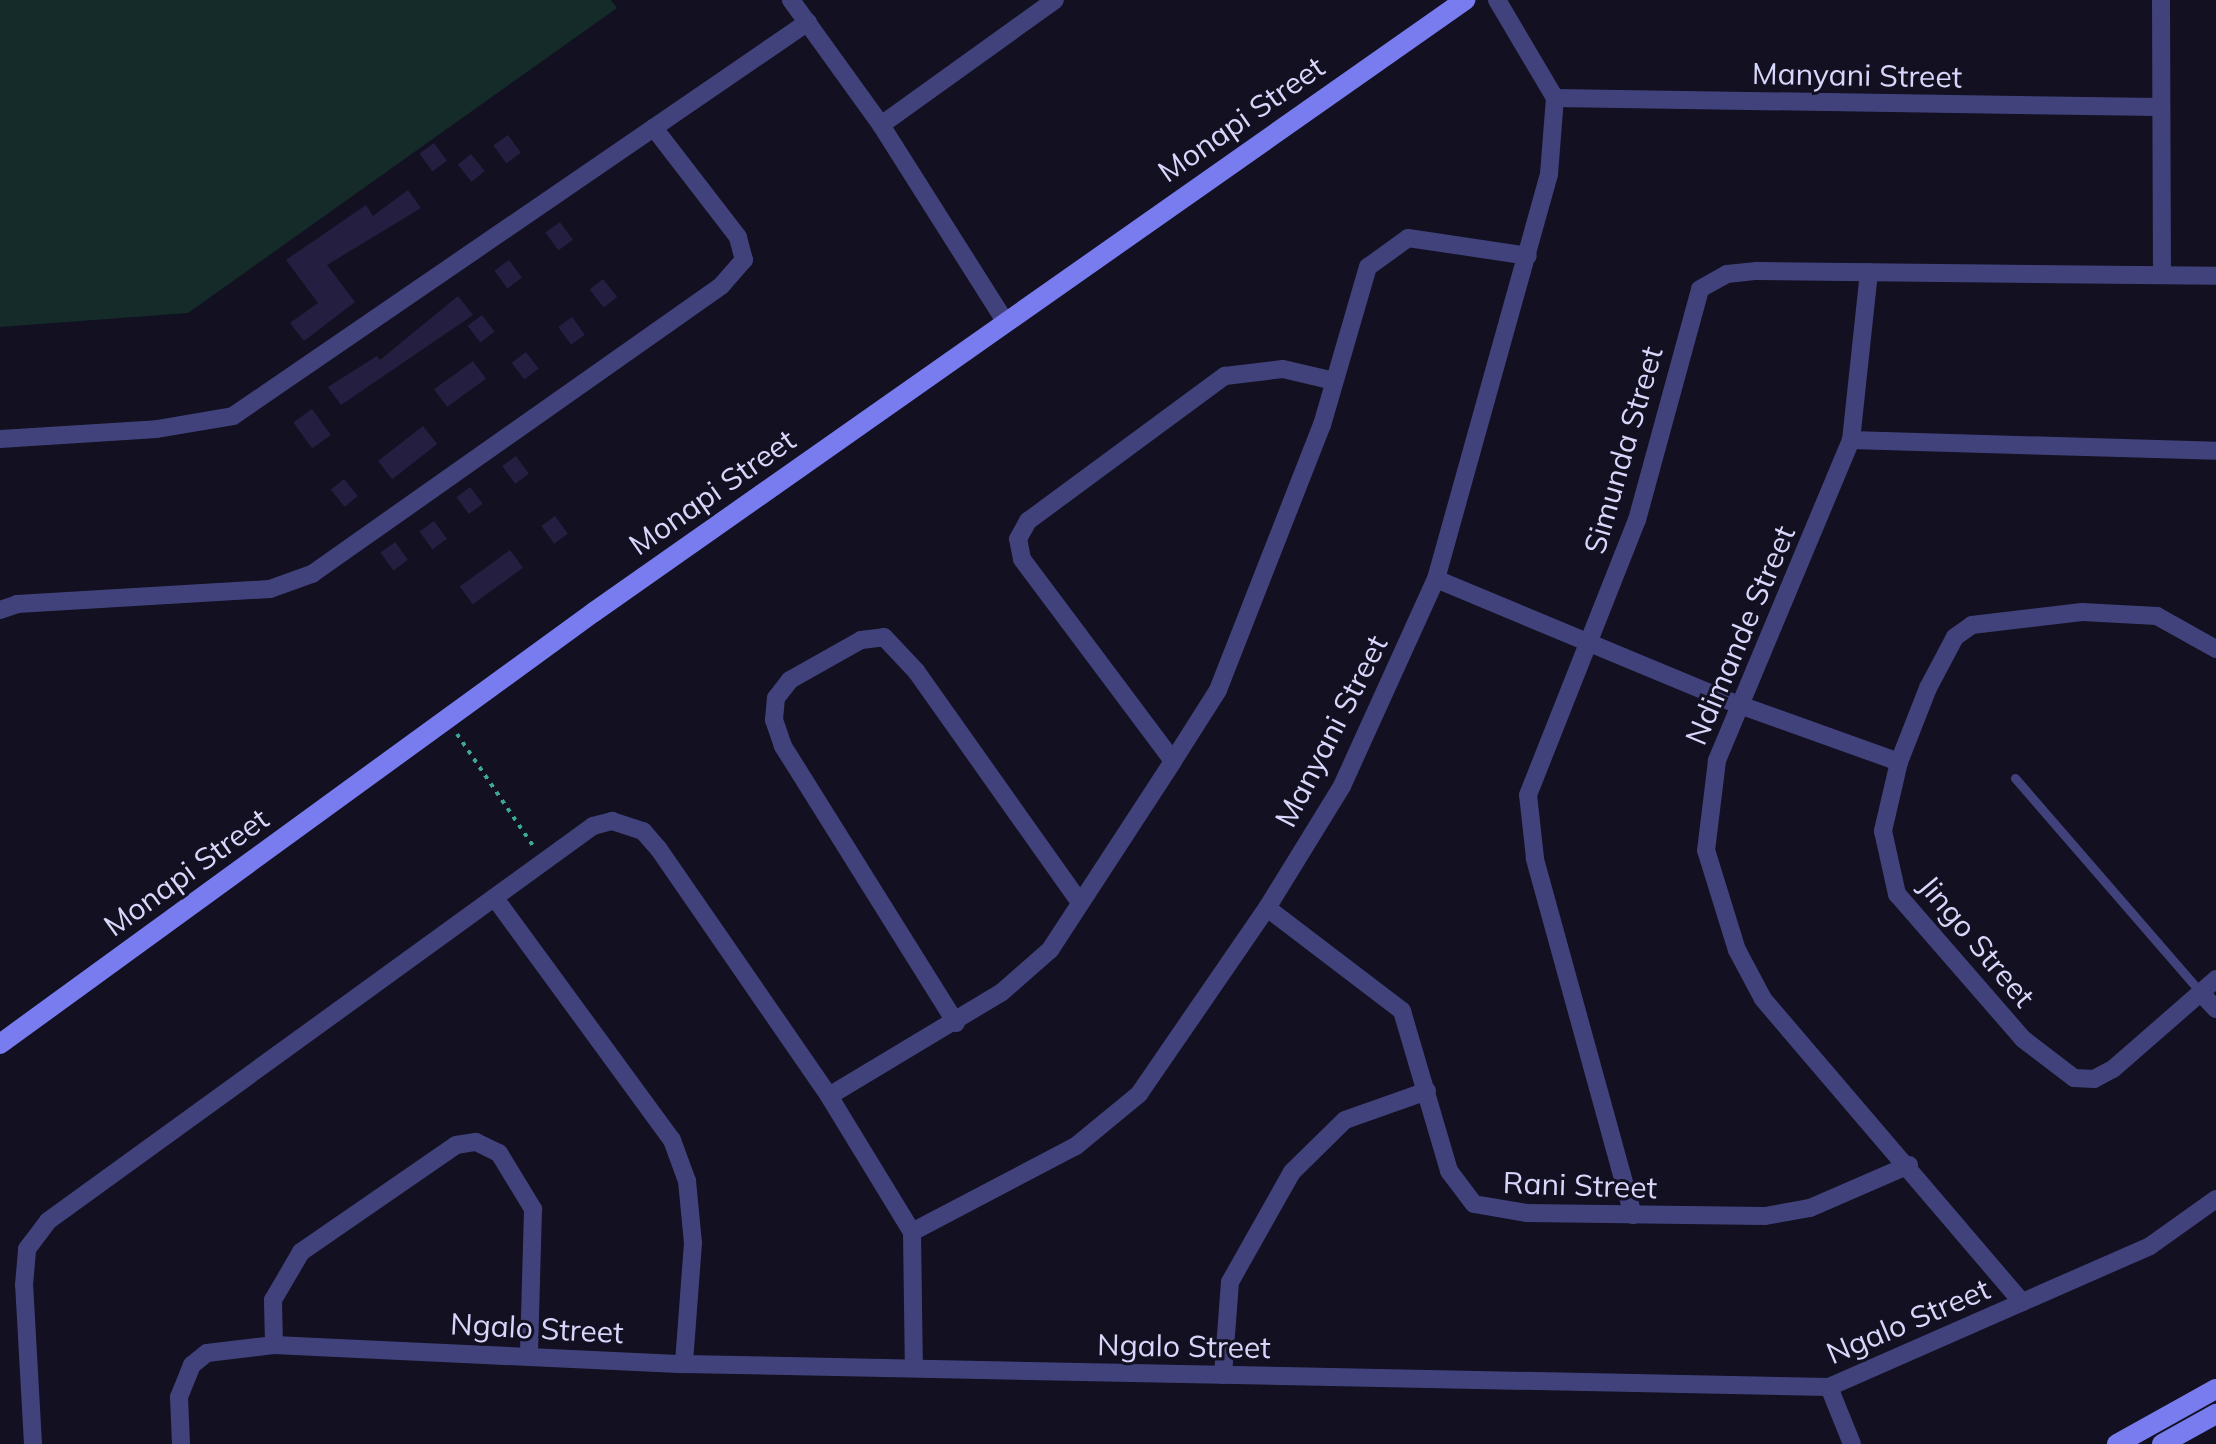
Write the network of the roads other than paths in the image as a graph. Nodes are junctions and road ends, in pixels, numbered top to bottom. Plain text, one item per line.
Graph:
1 (791, 0) edge
2 (1055, 0) edge
3 (1465, 0) edge
4 (1497, 0) edge
5 (2161, 0) edge
6 (808, 22) junction
7 (1555, 98) junction
8 (2158, 107) junction
9 (881, 125) junction
10 (654, 128) junction
11 (1528, 256) junction
12 (1869, 272) junction
13 (2162, 272) junction
14 (2216, 276) edge
15 (1006, 323) junction
16 (1334, 381) junction
17 (0, 439) edge
18 (1851, 440) junction
19 (2216, 451) edge
20 (1436, 579) junction
21 (0, 610) edge
22 (1589, 644) junction
23 (2216, 649) edge
24 (1737, 704) junction
25 (1173, 761) junction
26 (1899, 762) junction
27 (2015, 778) dead end
28 (497, 901) junction
29 (1080, 903) junction
30 (1267, 908) junction
31 (2216, 979) edge
32 (2201, 993) junction
33 (2216, 1009) edge
34 (956, 1023) junction
35 (2, 1038) edge
36 (1427, 1091) junction
37 (829, 1096) junction
38 (1909, 1165) junction
39 (2216, 1199) edge
40 (1633, 1215) junction
41 (912, 1232) junction
42 (2022, 1302) junction
43 (274, 1345) junction
44 (529, 1354) junction
45 (684, 1364) junction
46 (914, 1367) junction
47 (1223, 1375) junction
48 (1829, 1387) junction
49 (2216, 1389) edge
50 (2216, 1414) edge
51 (33, 1444) edge
52 (181, 1444) edge
53 (1852, 1444) edge
54 (2117, 1444) edge
55 (2162, 1444) edge

1 - 6 street
2 - 9 street
3 - 15 street, Monapi Street
4 - 7 street
5 - 8 street
6 - 9 street
6 - 10 street
7 - 8 street, Manyani Street
7 - 11 street, Manyani Street
8 - 13 street
9 - 15 street
10 - 17 street
10 - 21 street
11 - 16 street
11 - 20 street, Manyani Street
12 - 13 street, Simunda Street
12 - 18 street, Ndimande Street
12 - 22 street, Simunda Street
13 - 14 street, Simunda Street
15 - 35 street, Monapi Street
16 - 25 street
16 - 25 street
18 - 19 street
18 - 24 street, Ndimande Street
20 - 22 street
20 - 30 street, Manyani Street
22 - 24 street
22 - 40 street, Simunda Street
23 - 26 street, Jingo Street
24 - 26 street
24 - 38 street, Ndimande Street
25 - 29 street
26 - 32 street, Jingo Street
27 - 32 lane
28 - 37 street
28 - 45 street
28 - 51 street
29 - 34 street
29 - 34 street
30 - 36 street, Rani Street
30 - 41 street, Manyani Street
31 - 32 street, Jingo Street
32 - 33 street
34 - 37 street
36 - 40 street, Rani Street
36 - 47 street
37 - 41 street
38 - 40 street, Rani Street
38 - 42 street, Ndimande Street
39 - 42 street, Ngalo Street
41 - 46 street
42 - 48 street, Ngalo Street
43 - 44 street, Ngalo Street
43 - 44 street
43 - 52 street, Ngalo Street
44 - 45 street, Ngalo Street
45 - 46 street, Ngalo Street
46 - 47 street, Ngalo Street
47 - 48 street, Ngalo Street
48 - 53 street
49 - 54 street
50 - 55 street

